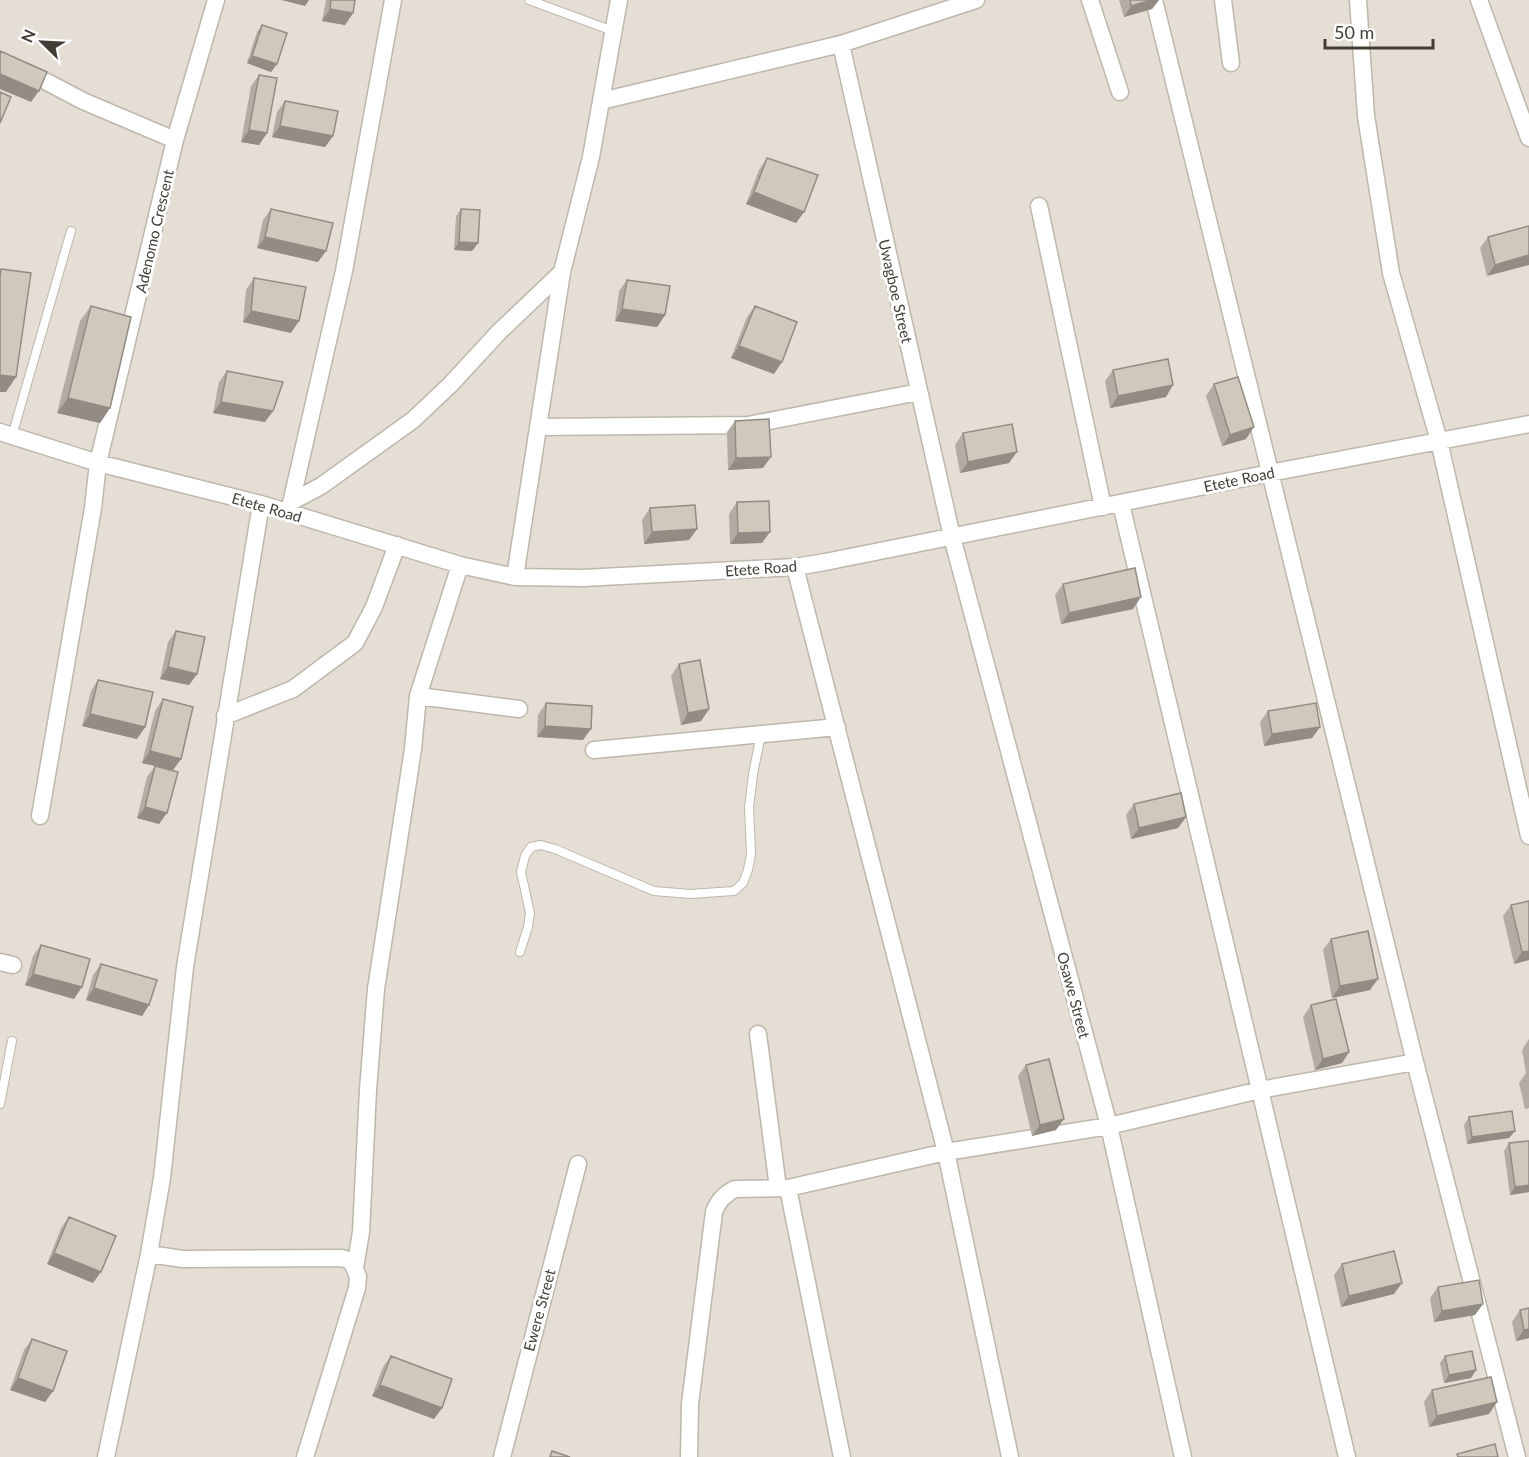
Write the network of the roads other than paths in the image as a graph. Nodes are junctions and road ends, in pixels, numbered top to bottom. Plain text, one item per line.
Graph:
1 (216, 0) edge
2 (393, 0) edge
3 (529, 0) edge
4 (619, 0) edge
5 (976, 0) edge
6 (1090, 0) edge
7 (1154, 0) edge
8 (1223, 0) edge
9 (1358, 0) edge
10 (1479, 0) edge
11 (926, 8) edge
12 (613, 32) junction
13 (841, 44) junction
14 (1231, 63) dead end
15 (46, 82) edge
16 (1120, 92) dead end
17 (601, 101) junction
18 (1529, 138) edge
19 (175, 140) junction
20 (1039, 206) dead end
21 (71, 231) dead end
22 (562, 272) junction
23 (919, 392) junction
24 (1529, 424) edge
25 (539, 427) junction
26 (6, 434) edge
27 (1439, 441) junction
28 (98, 463) junction
29 (1270, 473) junction
30 (261, 504) junction
31 (1121, 504) junction
32 (290, 507) junction
33 (1103, 507) junction
34 (952, 537) junction
35 (397, 545) junction
36 (460, 565) junction
37 (795, 567) junction
38 (515, 577) junction
39 (418, 696) junction
40 (519, 709) dead end
41 (225, 716) junction
42 (837, 727) junction
43 (760, 734) junction
44 (594, 750) dead end
45 (40, 816) dead end
46 (1529, 837) edge
47 (520, 952) dead end
48 (758, 1034) dead end
49 (12, 1041) dead end
50 (1414, 1062) junction
51 (1260, 1090) junction
52 (0, 1104) edge
53 (1109, 1126) junction
54 (946, 1152) junction
55 (578, 1164) dead end
56 (783, 1188) junction
57 (149, 1254) junction
58 (355, 1268) junction
59 (106, 1457) edge
60 (305, 1457) edge
61 (502, 1457) edge
62 (689, 1457) edge
63 (842, 1457) edge
64 (1010, 1457) edge
65 (1183, 1457) edge
66 (1347, 1457) edge
67 (1517, 1457) edge

1 - 19 street, Adenomo Crescent
2 - 32 street
3 - 12 lane
4 - 12 street
5 - 11 street
6 - 16 street
7 - 29 street
8 - 14 street
9 - 27 street
10 - 18 street
11 - 13 street
12 - 17 street
13 - 17 street
13 - 23 street, Uwagboe Street
15 - 19 street
17 - 22 street
19 - 28 street, Adenomo Crescent
20 - 33 street
21 - 26 lane
22 - 25 street
22 - 32 street
23 - 25 street
23 - 34 street, Uwagboe Street
24 - 27 street, Etete Road
25 - 38 street
26 - 28 street, Etete Road
27 - 29 street, Etete Road
27 - 46 street
28 - 30 street, Etete Road
28 - 45 street, Adenomo Crescent
29 - 31 street, Etete Road
29 - 50 street
30 - 32 street, Etete Road
30 - 41 street
31 - 33 street, Etete Road
31 - 51 street
32 - 35 street, Etete Road
33 - 34 street, Etete Road
34 - 37 street, Etete Road
34 - 53 street, Osawe Street
35 - 36 street, Etete Road
35 - 41 street
36 - 38 street, Etete Road
36 - 39 street
37 - 38 street, Etete Road
37 - 42 street
39 - 40 street
39 - 58 street
41 - 57 street
42 - 43 street
42 - 54 street
43 - 44 street
43 - 47 lane
48 - 56 street
49 - 52 lane
50 - 51 street
50 - 67 street
51 - 53 street
51 - 66 street
53 - 54 street
53 - 65 street, Osawe Street
54 - 56 street
54 - 64 street
55 - 61 street, Ewere Street
56 - 62 street
56 - 63 street
57 - 58 street
57 - 59 street
58 - 60 street

